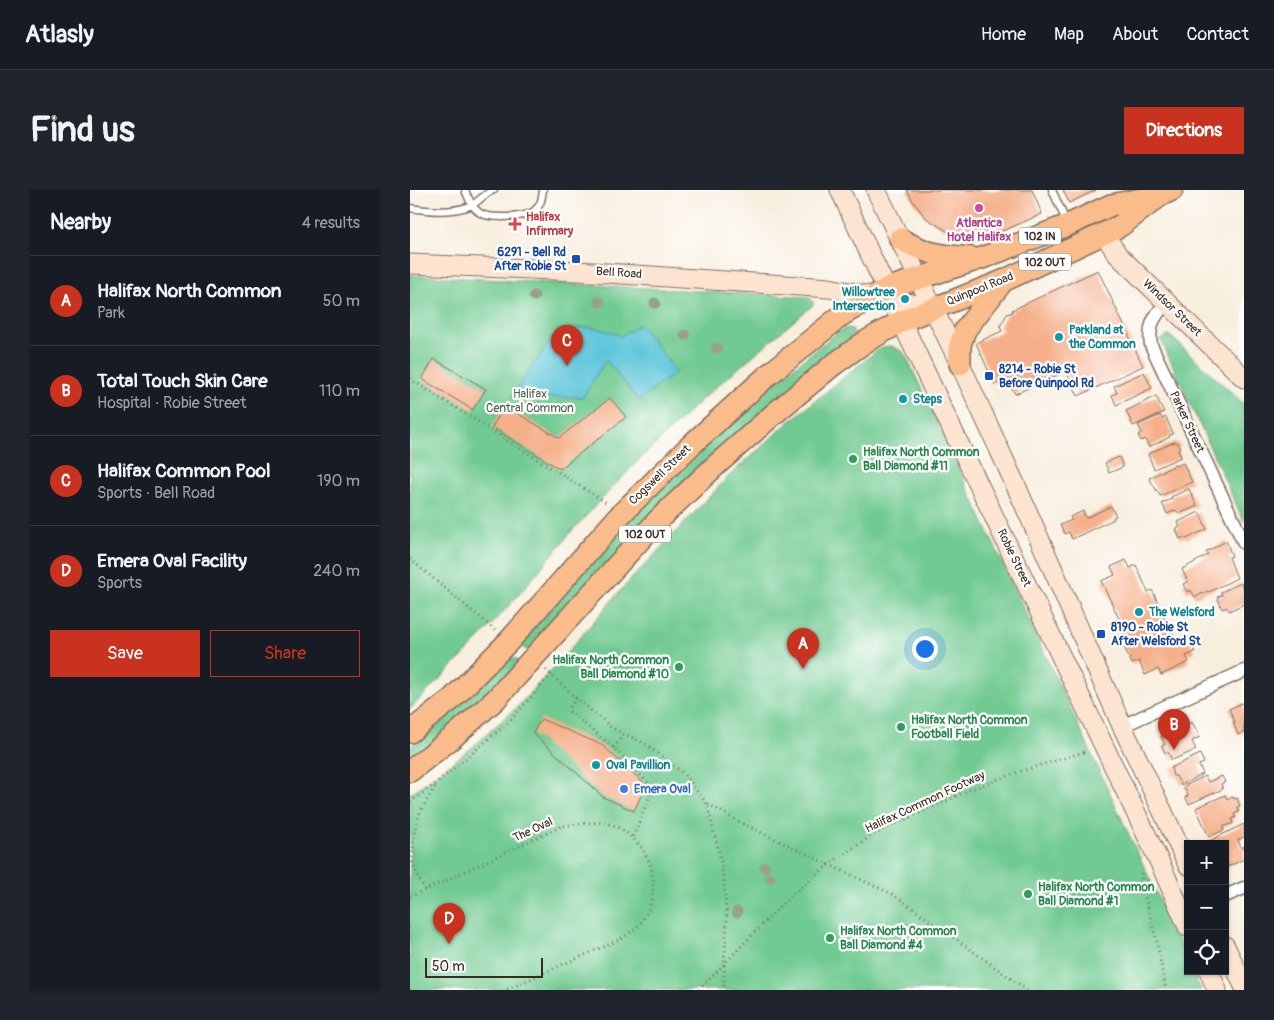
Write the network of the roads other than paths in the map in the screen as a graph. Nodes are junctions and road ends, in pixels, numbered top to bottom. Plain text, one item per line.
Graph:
1 (465, 190) edge
2 (494, 190) edge
3 (543, 190) edge
4 (840, 190) edge
5 (876, 190) edge
6 (1052, 190) edge
7 (1167, 193) edge
8 (472, 206) junction
9 (410, 208) edge
10 (1068, 225) junction
11 (1104, 234) junction
12 (900, 239) junction
13 (982, 258) junction
14 (410, 264) edge
15 (919, 278) junction
16 (1003, 281) junction
17 (883, 291) junction
18 (1166, 302) junction
19 (933, 308) junction
20 (902, 321) junction
21 (960, 364) junction
22 (1244, 378) edge
23 (1244, 543) edge
24 (1244, 671) edge
25 (1122, 726) junction
26 (410, 732) edge
27 (410, 772) edge
28 (1184, 857) edge
29 (1244, 888) edge
30 (1229, 894) edge
31 (1184, 914) edge
32 (1229, 954) edge
33 (1211, 975) edge
34 (1244, 986) edge
35 (1218, 990) edge

1 - 8 lane
2 - 8 lane
3 - 8 lane
4 - 17 main road, Robie Street
5 - 12 main road
6 - 10 lane
7 - 10 main road, Quinpool Road / 102 IN
7 - 11 main road, Quinpool Road / 102 OUT
8 - 9 lane
10 - 13 main road, Quinpool Road / 102 IN
11 - 16 main road, Quinpool Road / 102 OUT
11 - 18 main road, Windsor Street
12 - 13 main road
12 - 15 main road
13 - 15 main road, Quinpool Road / 102 IN
14 - 17 main road, Bell Road
15 - 17 main road, Cogswell Street
15 - 19 main road
16 - 19 main road, Quinpool Road / 102 OUT
16 - 21 main road
17 - 19 main road, Bell Road
17 - 20 main road, Robie Street
17 - 26 main road, Cogswell Street
18 - 22 main road, Windsor Street
18 - 23 street, Parker Street
19 - 20 main road, Quinpool Road / 102 OUT
19 - 21 main road
20 - 27 main road, 102 OUT
20 - 31 main road, Robie Street
21 - 25 main road
24 - 25 street
25 - 28 main road
29 - 30 street
32 - 34 main road
33 - 35 main road

